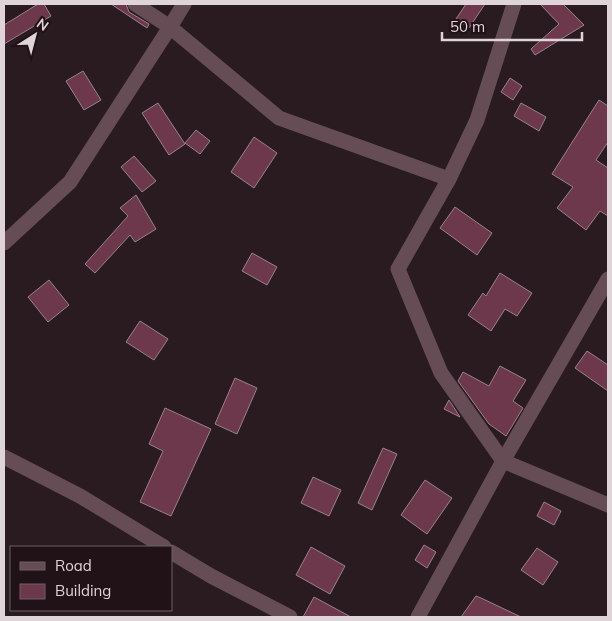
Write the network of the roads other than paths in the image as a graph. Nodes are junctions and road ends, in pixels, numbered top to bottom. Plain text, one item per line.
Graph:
1 (136, 4) edge
2 (184, 4) edge
3 (514, 4) edge
4 (170, 26) junction
5 (449, 179) junction
6 (4, 244) edge
7 (608, 279) edge
8 (4, 458) edge
9 (503, 461) junction
10 (608, 505) edge
11 (162, 546) edge
12 (172, 553) edge
13 (290, 617) edge
14 (418, 617) edge

1 - 4 street
2 - 4 street
3 - 5 street
4 - 5 street
4 - 6 street
5 - 9 street
7 - 9 street
8 - 11 street
9 - 10 street
9 - 14 street
12 - 13 street

